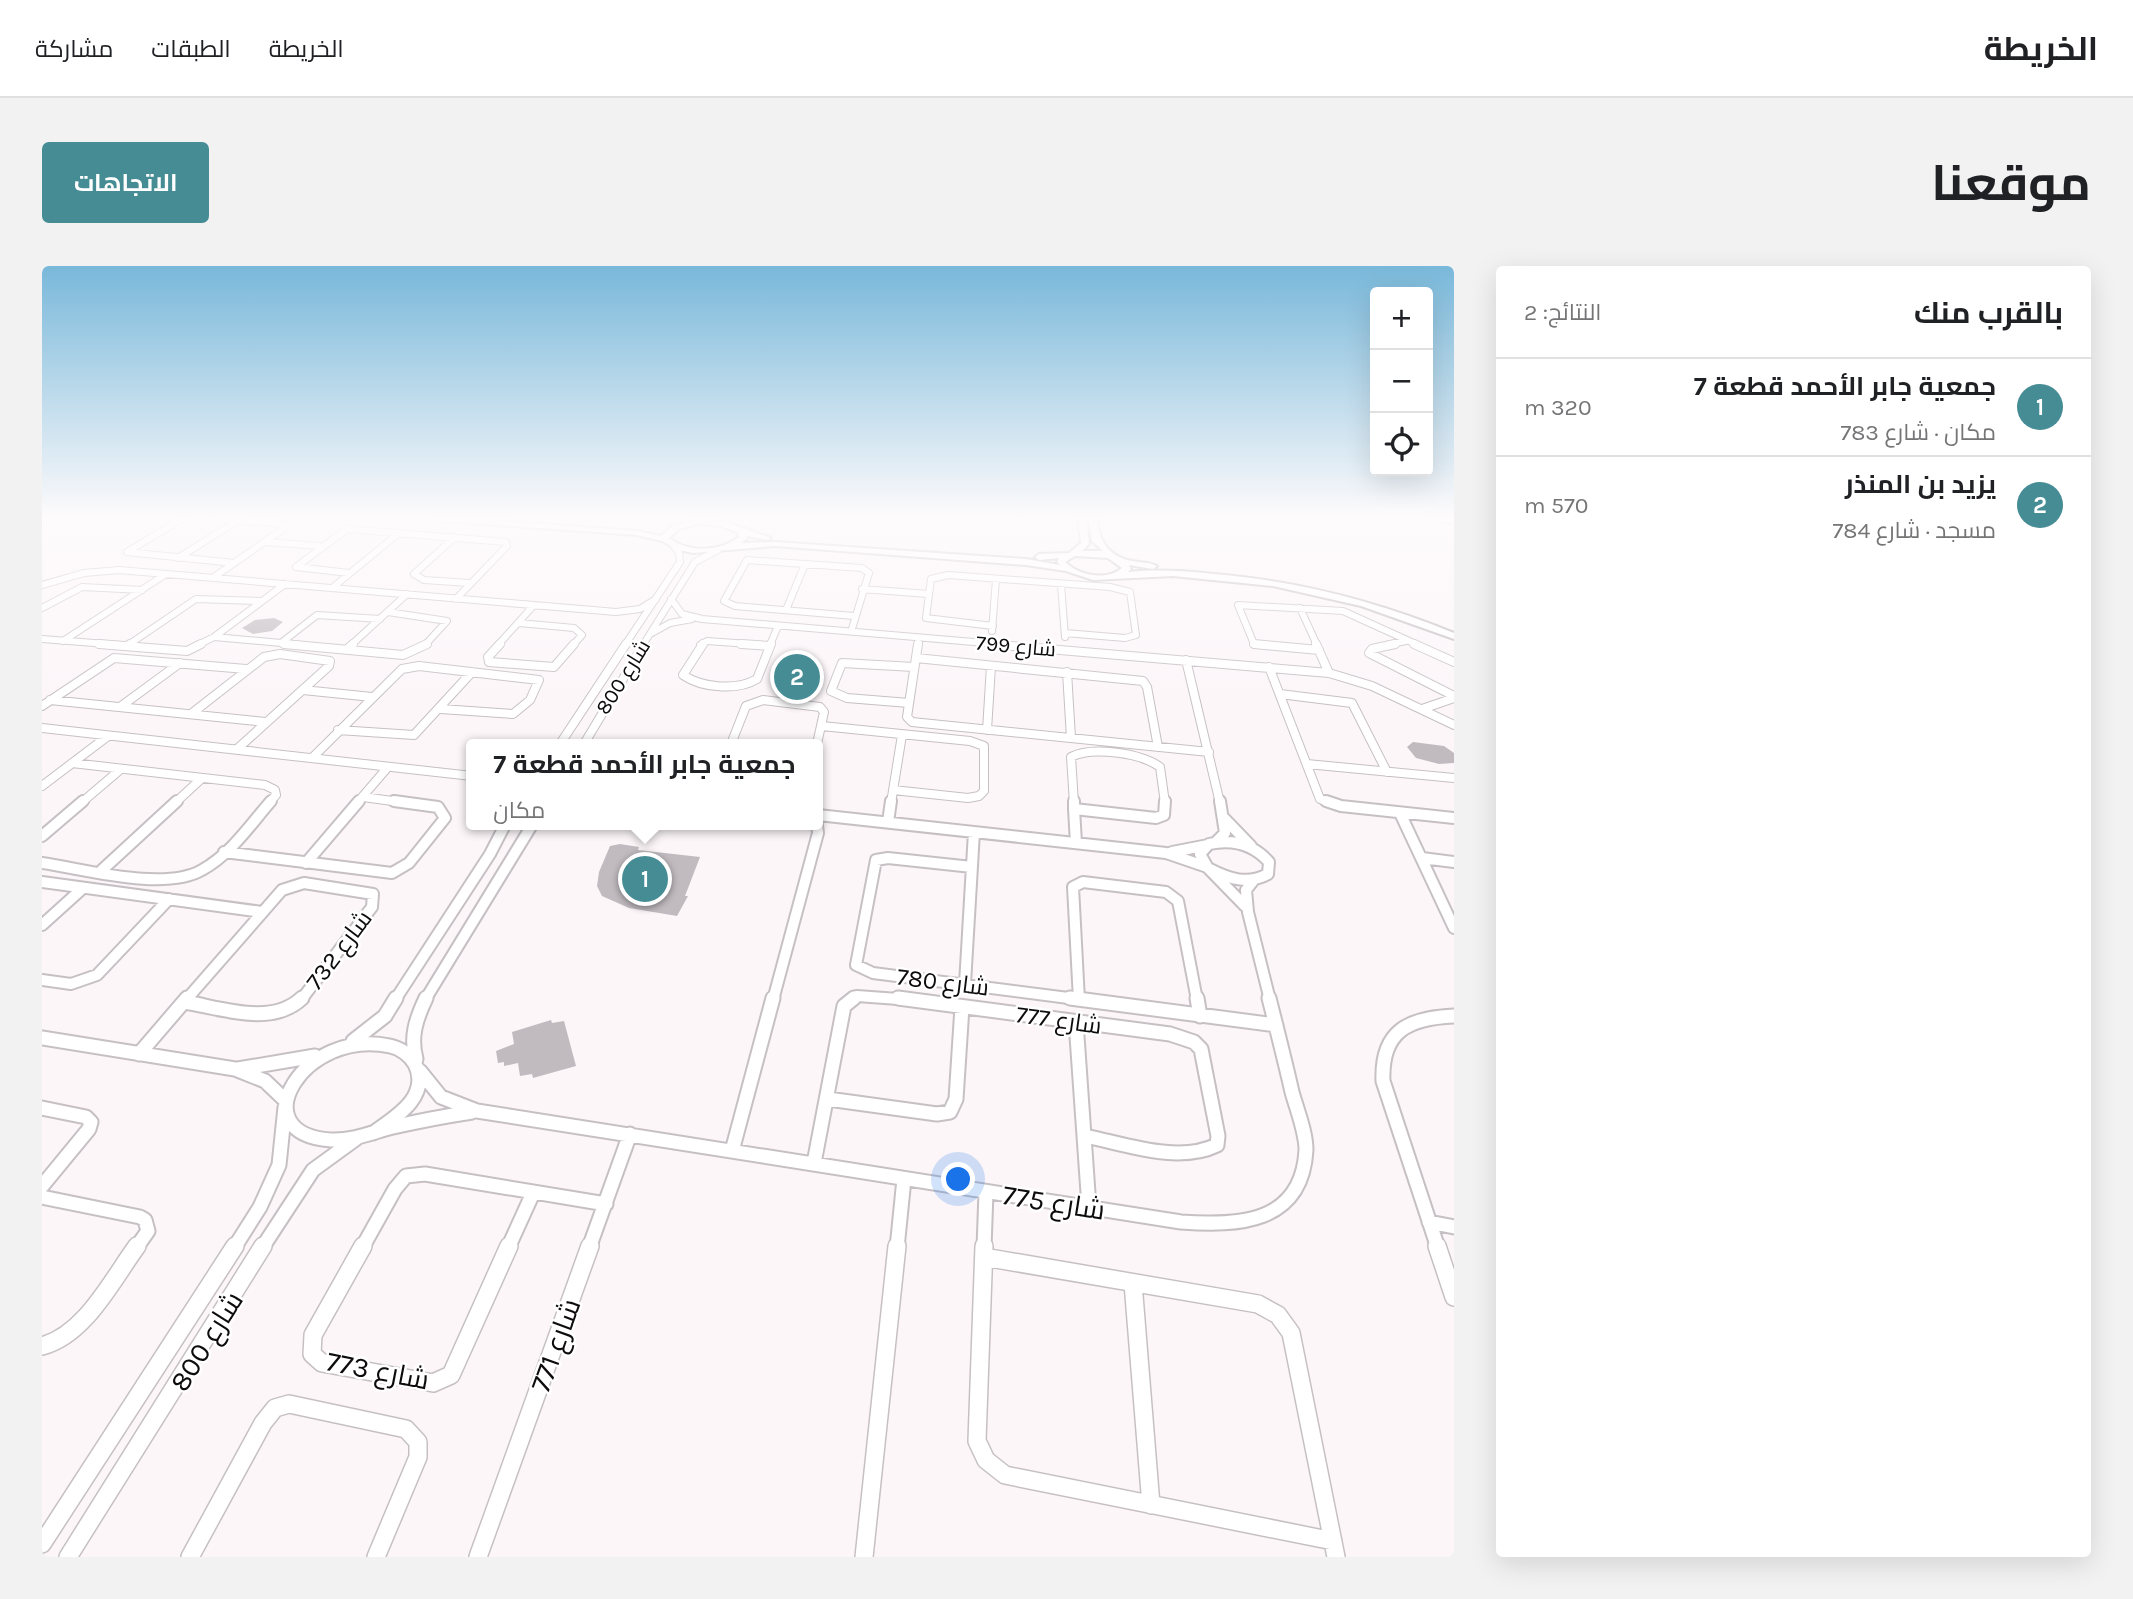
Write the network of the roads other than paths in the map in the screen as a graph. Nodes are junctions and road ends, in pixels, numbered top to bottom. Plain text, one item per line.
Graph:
1 (67, 579) edge
2 (159, 579) edge
3 (237, 579) edge
4 (342, 579) edge
5 (423, 579) edge
6 (474, 579) edge
7 (669, 579) edge
8 (684, 579) edge
9 (736, 579) edge
10 (799, 579) edge
11 (866, 579) edge
12 (932, 579) edge
13 (996, 579) edge
14 (999, 579) edge
15 (1251, 579) edge
16 (1296, 579) edge
17 (1261, 580) junction
18 (1313, 582) junction
19 (470, 583) junction
20 (285, 584) junction
21 (1061, 584) junction
22 (42, 585) edge
23 (332, 588) junction
24 (862, 589) junction
25 (142, 590) junction
26 (407, 594) junction
27 (928, 594) junction
28 (456, 598) junction
29 (656, 599) junction
30 (671, 599) junction
31 (260, 601) junction
32 (534, 605) junction
33 (42, 608) edge
34 (1300, 608) junction
35 (786, 610) junction
36 (388, 612) junction
37 (616, 612) junction
38 (854, 616) junction
39 (380, 619) junction
40 (702, 619) junction
41 (519, 623) junction
42 (778, 626) junction
43 (993, 626) junction
44 (1454, 628) edge
45 (636, 630) junction
46 (851, 632) junction
47 (1065, 633) junction
48 (650, 635) junction
49 (1454, 636) edge
50 (214, 637) junction
51 (919, 638) junction
52 (42, 639) edge
53 (1406, 640) junction
54 (63, 641) junction
55 (281, 643) junction
56 (992, 644) junction
57 (127, 646) junction
58 (770, 646) junction
59 (347, 649) junction
60 (1065, 650) junction
61 (1319, 650) junction
62 (1186, 660) junction
63 (915, 662) junction
64 (1454, 662) edge
65 (180, 663) junction
66 (991, 666) junction
67 (1269, 667) junction
68 (246, 669) junction
69 (472, 672) junction
70 (1068, 672) junction
71 (1329, 673) junction
72 (303, 690) junction
73 (1280, 694) junction
74 (372, 697) junction
75 (1454, 697) edge
76 (50, 700) junction
77 (909, 703) junction
78 (42, 706) edge
79 (120, 707) junction
80 (441, 709) junction
81 (1422, 709) junction
82 (191, 714) junction
83 (265, 723) junction
84 (1454, 725) edge
85 (822, 726) junction
86 (42, 728) edge
87 (338, 730) junction
88 (987, 730) junction
89 (902, 734) junction
90 (108, 736) junction
91 (1071, 738) junction
92 (563, 739) edge
93 (586, 739) edge
94 (733, 739) edge
95 (818, 739) edge
96 (1158, 747) junction
97 (236, 750) junction
98 (1209, 752) junction
99 (312, 758) junction
100 (72, 763) junction
101 (1307, 764) junction
102 (388, 767) junction
103 (121, 769) junction
104 (1387, 772) junction
105 (466, 774) edge
106 (1454, 778) edge
107 (201, 779) junction
108 (42, 786) edge
109 (893, 790) junction
110 (363, 797) junction
111 (1074, 809) junction
112 (1400, 813) junction
113 (823, 816) edge
114 (1224, 818) junction
115 (1454, 818) edge
116 (888, 822) junction
117 (502, 830) edge
118 (529, 830) edge
119 (818, 830) edge
120 (974, 832) junction
121 (42, 836) edge
122 (1076, 843) junction
123 (1212, 843) junction
124 (1257, 850) junction
125 (224, 852) junction
126 (1166, 853) junction
127 (1422, 858) junction
128 (1454, 862) edge
129 (42, 863) edge
130 (306, 863) junction
131 (972, 867) junction
132 (1209, 868) junction
133 (102, 870) junction
134 (1254, 880) junction
135 (42, 882) edge
136 (83, 888) junction
137 (169, 900) junction
138 (1450, 910) edge
139 (262, 912) junction
140 (1248, 912) junction
141 (42, 925) edge
142 (1454, 928) edge
143 (42, 980) edge
144 (965, 984) junction
145 (1080, 1000) junction
146 (185, 1002) junction
147 (962, 1007) junction
148 (1200, 1016) junction
149 (1454, 1016) edge
150 (1076, 1023) junction
151 (1276, 1025) junction
152 (44, 1040) edge
153 (332, 1050) junction
154 (139, 1054) junction
155 (418, 1066) junction
156 (235, 1069) junction
157 (828, 1099) junction
158 (285, 1103) junction
159 (42, 1108) edge
160 (477, 1111) junction
161 (373, 1132) junction
162 (630, 1133) junction
163 (1085, 1136) junction
164 (357, 1138) junction
165 (732, 1151) junction
166 (814, 1163) junction
167 (904, 1179) junction
168 (42, 1186) edge
169 (986, 1192) junction
170 (533, 1193) junction
171 (42, 1197) edge
172 (606, 1204) junction
173 (1089, 1207) junction
174 (1429, 1222) junction
175 (1454, 1227) edge
176 (984, 1257) junction
177 (1133, 1283) junction
178 (1454, 1297) edge
179 (42, 1346) edge
180 (1151, 1505) junction
181 (42, 1544) edge
182 (1335, 1549) edge
183 (68, 1557) edge
184 (190, 1557) edge
185 (376, 1557) edge
186 (478, 1557) edge
187 (864, 1557) edge

1 - 22 street
2 - 25 street
3 - 20 street
4 - 23 street
5 - 19 street
6 - 19 street
7 - 29 street, شارع 800
8 - 30 street, شارع 800
9 - 35 street
10 - 35 street
11 - 24 street
12 - 27 street
13 - 43 street
14 - 21 street
15 - 17 main road
16 - 18 main road
17 - 18 main road
17 - 49 main road
18 - 44 main road
19 - 28 street
20 - 23 street
20 - 31 street
21 - 47 street
21 - 47 street
23 - 26 street
24 - 27 street
24 - 38 street
25 - 33 street
25 - 54 street
26 - 28 street
26 - 36 street
27 - 43 street
28 - 32 street
29 - 37 street
29 - 45 street, شارع 800
30 - 40 street, شارع 799
30 - 48 street, شارع 800
31 - 50 street
31 - 57 street
32 - 37 street
32 - 41 street
34 - 53 street
34 - 61 street
34 - 61 street
35 - 38 street
36 - 39 street
36 - 59 street
37 - 45 street
38 - 46 street
39 - 55 street
39 - 59 street
40 - 42 street, شارع 799
40 - 48 street, شارع 799
41 - 41 street
42 - 46 street, شارع 799
42 - 58 street
43 - 56 street
45 - 92 street, شارع 800
46 - 51 street, شارع 799
47 - 60 street
48 - 93 street, شارع 800
50 - 55 street
50 - 57 street
51 - 56 street, شارع 799
51 - 63 street
52 - 54 street
53 - 64 street
53 - 75 street
54 - 57 street
55 - 59 street
56 - 60 street, شارع 799
58 - 58 street
60 - 62 street, شارع 799
61 - 71 street
62 - 67 street, شارع 799
62 - 98 street
63 - 66 street
63 - 77 street
63 - 77 street
65 - 68 street
65 - 76 street
65 - 79 street
66 - 70 street
66 - 88 street
67 - 71 street, شارع 799
67 - 73 street
68 - 72 street
68 - 82 street
69 - 74 street
69 - 80 street
69 - 80 street
70 - 91 street
70 - 96 street
71 - 81 street, شارع 799
72 - 74 street
72 - 83 street
73 - 101 street
73 - 104 street
74 - 87 street
75 - 81 street
76 - 78 street
76 - 79 street
77 - 88 street
79 - 82 street
80 - 87 street
81 - 84 street, شارع 799
82 - 83 street
83 - 97 street
85 - 89 street
85 - 94 street
85 - 95 street
86 - 90 street
87 - 99 street
88 - 91 street
89 - 109 street
89 - 109 street
90 - 97 street
90 - 100 street
91 - 96 street
96 - 98 street
97 - 99 street
98 - 114 street
99 - 102 street
100 - 103 street
100 - 108 street
101 - 104 street
101 - 112 street
102 - 105 street
102 - 110 street
103 - 107 street
103 - 121 street
104 - 106 street
107 - 125 street
107 - 133 street
109 - 116 street
110 - 130 street
110 - 130 street
111 - 111 street
111 - 122 street
112 - 115 street
112 - 127 street
113 - 116 street
114 - 123 street
114 - 124 street
116 - 120 street
117 - 153 street
118 - 155 street
119 - 165 street
120 - 122 street
120 - 131 street
122 - 126 street
123 - 124 street
123 - 126 street
123 - 132 street
124 - 134 street, شارع 775
125 - 130 street
125 - 133 street
126 - 132 street
127 - 128 street
127 - 138 street
129 - 133 street
131 - 144 street
131 - 144 street, شارع 780
132 - 134 street
132 - 140 street, شارع 775
134 - 140 street, شارع 775
135 - 136 street
136 - 137 street
136 - 141 street
137 - 139 street
137 - 143 street
138 - 142 street
139 - 146 street, شارع 732
139 - 146 street, شارع 732
140 - 151 street, شارع 775
144 - 145 street, شارع 780
145 - 148 street, شارع 780
145 - 148 street
146 - 154 street, شارع 732
147 - 150 street, شارع 777
147 - 157 street, شارع 777
147 - 157 street
148 - 151 street, شارع 780
149 - 174 street
150 - 163 street
150 - 163 street, شارع 777
151 - 173 street, شارع 775
152 - 154 street
153 - 155 street
153 - 156 street
153 - 158 street
154 - 156 street
155 - 160 street, شارع 775
155 - 161 street
156 - 158 street
157 - 166 street, شارع 777
158 - 164 street
158 - 181 street, شارع 800
159 - 168 street
160 - 161 street, شارع 775
160 - 162 street, شارع 775
161 - 164 street
162 - 165 street, شارع 775
162 - 172 street, شارع 771
163 - 173 street
164 - 183 street, شارع 800
165 - 166 street, شارع 775
166 - 167 street, شارع 775
167 - 169 street, شارع 775
167 - 187 street
169 - 173 street, شارع 775
169 - 176 street
170 - 170 street, شارع 773
170 - 172 street, شارع 773
171 - 179 street
172 - 186 street, شارع 771
174 - 175 street
174 - 178 street
176 - 177 street
176 - 180 street
177 - 180 street
177 - 182 street
180 - 182 street
184 - 185 street

